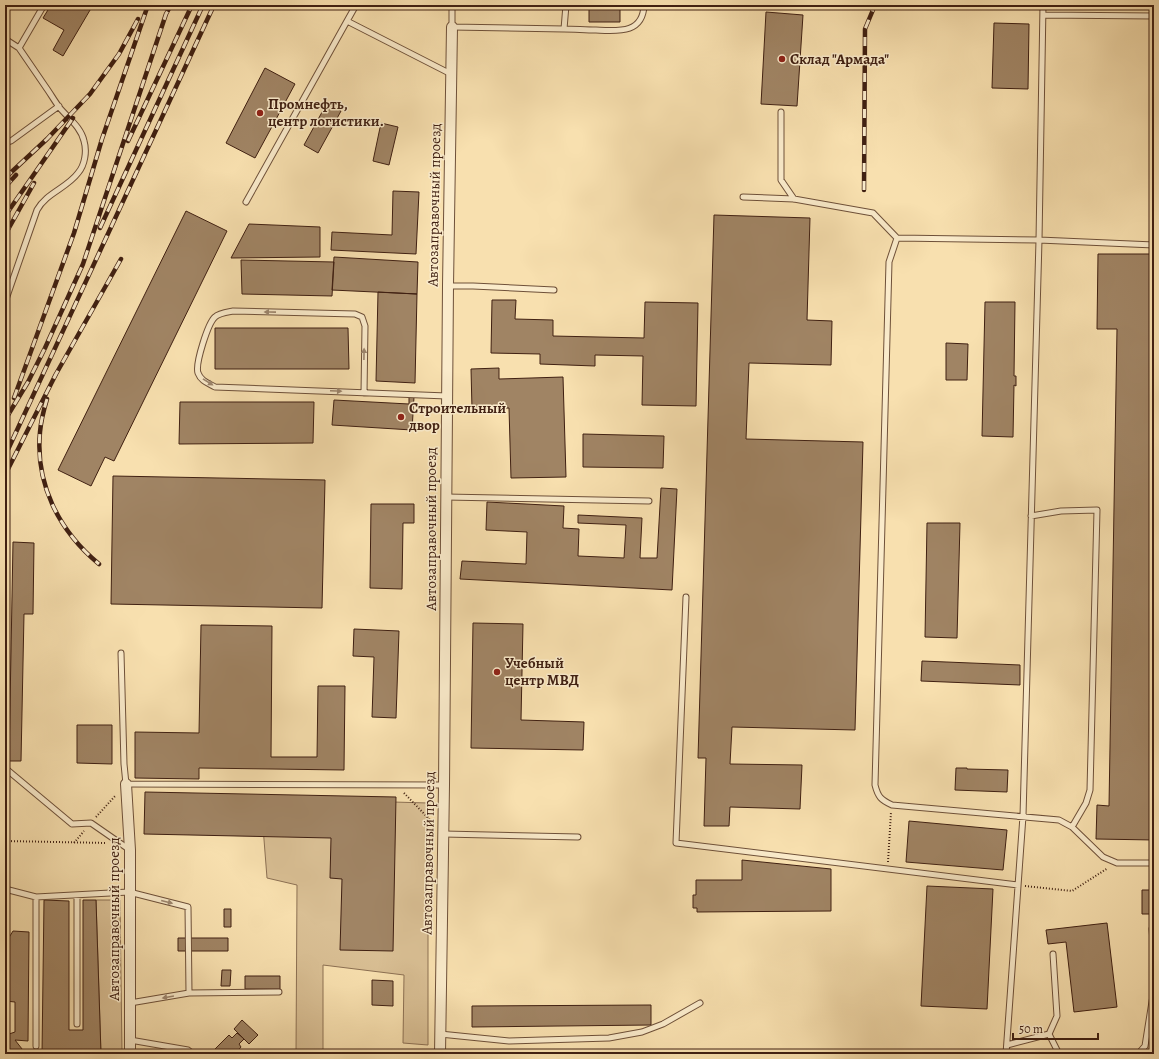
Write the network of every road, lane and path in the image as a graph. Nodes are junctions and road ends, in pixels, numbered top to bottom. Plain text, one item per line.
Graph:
1 (44, 5) edge
2 (356, 5) edge
3 (452, 5) edge
4 (566, 5) edge
5 (644, 5) edge
6 (1043, 5) edge
7 (1043, 15) junction
8 (1154, 16) edge
9 (347, 21) junction
10 (452, 27) junction
11 (564, 29) junction
12 (5, 39) edge
13 (19, 48) junction
14 (451, 74) junction
15 (59, 106) junction
16 (781, 112) dead end
17 (5, 143) edge
18 (743, 197) dead end
19 (794, 199) junction
20 (246, 202) dead end
21 (897, 238) junction
22 (1039, 240) junction
23 (1154, 245) edge
24 (448, 286) junction
25 (554, 290) dead end
26 (5, 302) edge
27 (364, 393) junction
28 (447, 396) junction
29 (446, 497) junction
30 (649, 501) dead end
31 (1031, 516) junction
32 (686, 597) dead end
33 (121, 653) dead end
34 (5, 768) edge
35 (126, 784) junction
36 (397, 784) junction
37 (444, 785) junction
38 (892, 805) junction
39 (1023, 816) junction
40 (91, 823) junction
41 (1072, 827) junction
42 (444, 834) junction
43 (578, 837) dead end
44 (5, 841) edge
45 (74, 843) junction
46 (121, 843) junction
47 (130, 850) junction
48 (1117, 863) junction
49 (1154, 863) edge
50 (887, 869) junction
51 (1018, 885) junction
52 (5, 889) edge
53 (129, 892) junction
54 (77, 895) junction
55 (36, 897) junction
56 (1152, 929) dead end
57 (1154, 953) edge
58 (1053, 954) dead end
59 (1154, 989) edge
60 (279, 992) dead end
61 (189, 993) junction
62 (130, 1003) junction
63 (700, 1003) dead end
64 (77, 1024) dead end
65 (440, 1034) junction
66 (1049, 1034) junction
67 (130, 1040) junction
68 (1007, 1045) junction
69 (36, 1046) dead end
70 (130, 1054) edge
71 (193, 1054) edge
72 (440, 1054) edge
73 (1006, 1054) edge
74 (1060, 1054) edge
75 (1138, 1054) edge

1 - 13 lane
2 - 9 lane
3 - 10 lane, Автозаправочный проезд
4 - 11 lane
5 - 11 lane
6 - 7 lane
7 - 8 lane
7 - 22 lane
9 - 14 lane
9 - 20 lane
10 - 11 lane
10 - 14 street, Автозаправочный проезд
12 - 13 lane
13 - 15 lane
14 - 24 street, Автозаправочный проезд
15 - 17 lane
15 - 26 lane
16 - 19 lane
18 - 19 lane
19 - 21 lane
21 - 22 lane
21 - 38 lane
22 - 23 lane
22 - 31 lane
24 - 25 lane
24 - 28 street, Автозаправочный проезд
27 -> 27 lane
27 - 28 lane
28 - 29 street, Автозаправочный проезд
29 - 30 lane
29 - 37 street, Автозаправочный проезд
31 - 39 lane
31 - 41 lane
32 - 50 lane
33 - 35 lane
34 - 40 lane
35 - 36 lane
35 - 40 path
35 - 47 street, Автозаправочный проезд
36 - 37 lane
36 - 42 path
37 - 42 street, Автозаправочный проезд
38 - 39 lane
38 - 50 path
39 - 41 lane
39 - 51 lane
40 - 45 path
40 - 46 lane
41 - 48 lane
42 - 43 lane
42 - 65 street, Автозаправочный проезд
44 - 45 path
45 - 46 path
46 - 47 lane
47 - 53 street, Автозаправочный проезд
48 - 49 lane
48 - 51 path
50 - 51 lane
51 - 68 lane
52 - 55 lane
53 - 54 lane
53 -> 61 lane
53 - 62 street, Автозаправочный проезд
54 - 55 lane
54 - 64 lane
55 - 69 lane
56 - 57 lane
58 - 66 lane
59 - 75 lane
60 - 61 lane
61 -> 62 lane
62 - 67 street, Автозаправочный проезд
63 - 65 lane
65 - 72 street, Автозаправочный проезд
66 - 68 lane
66 - 74 lane
67 - 70 street, Автозаправочный проезд
67 - 71 lane
68 - 73 lane

